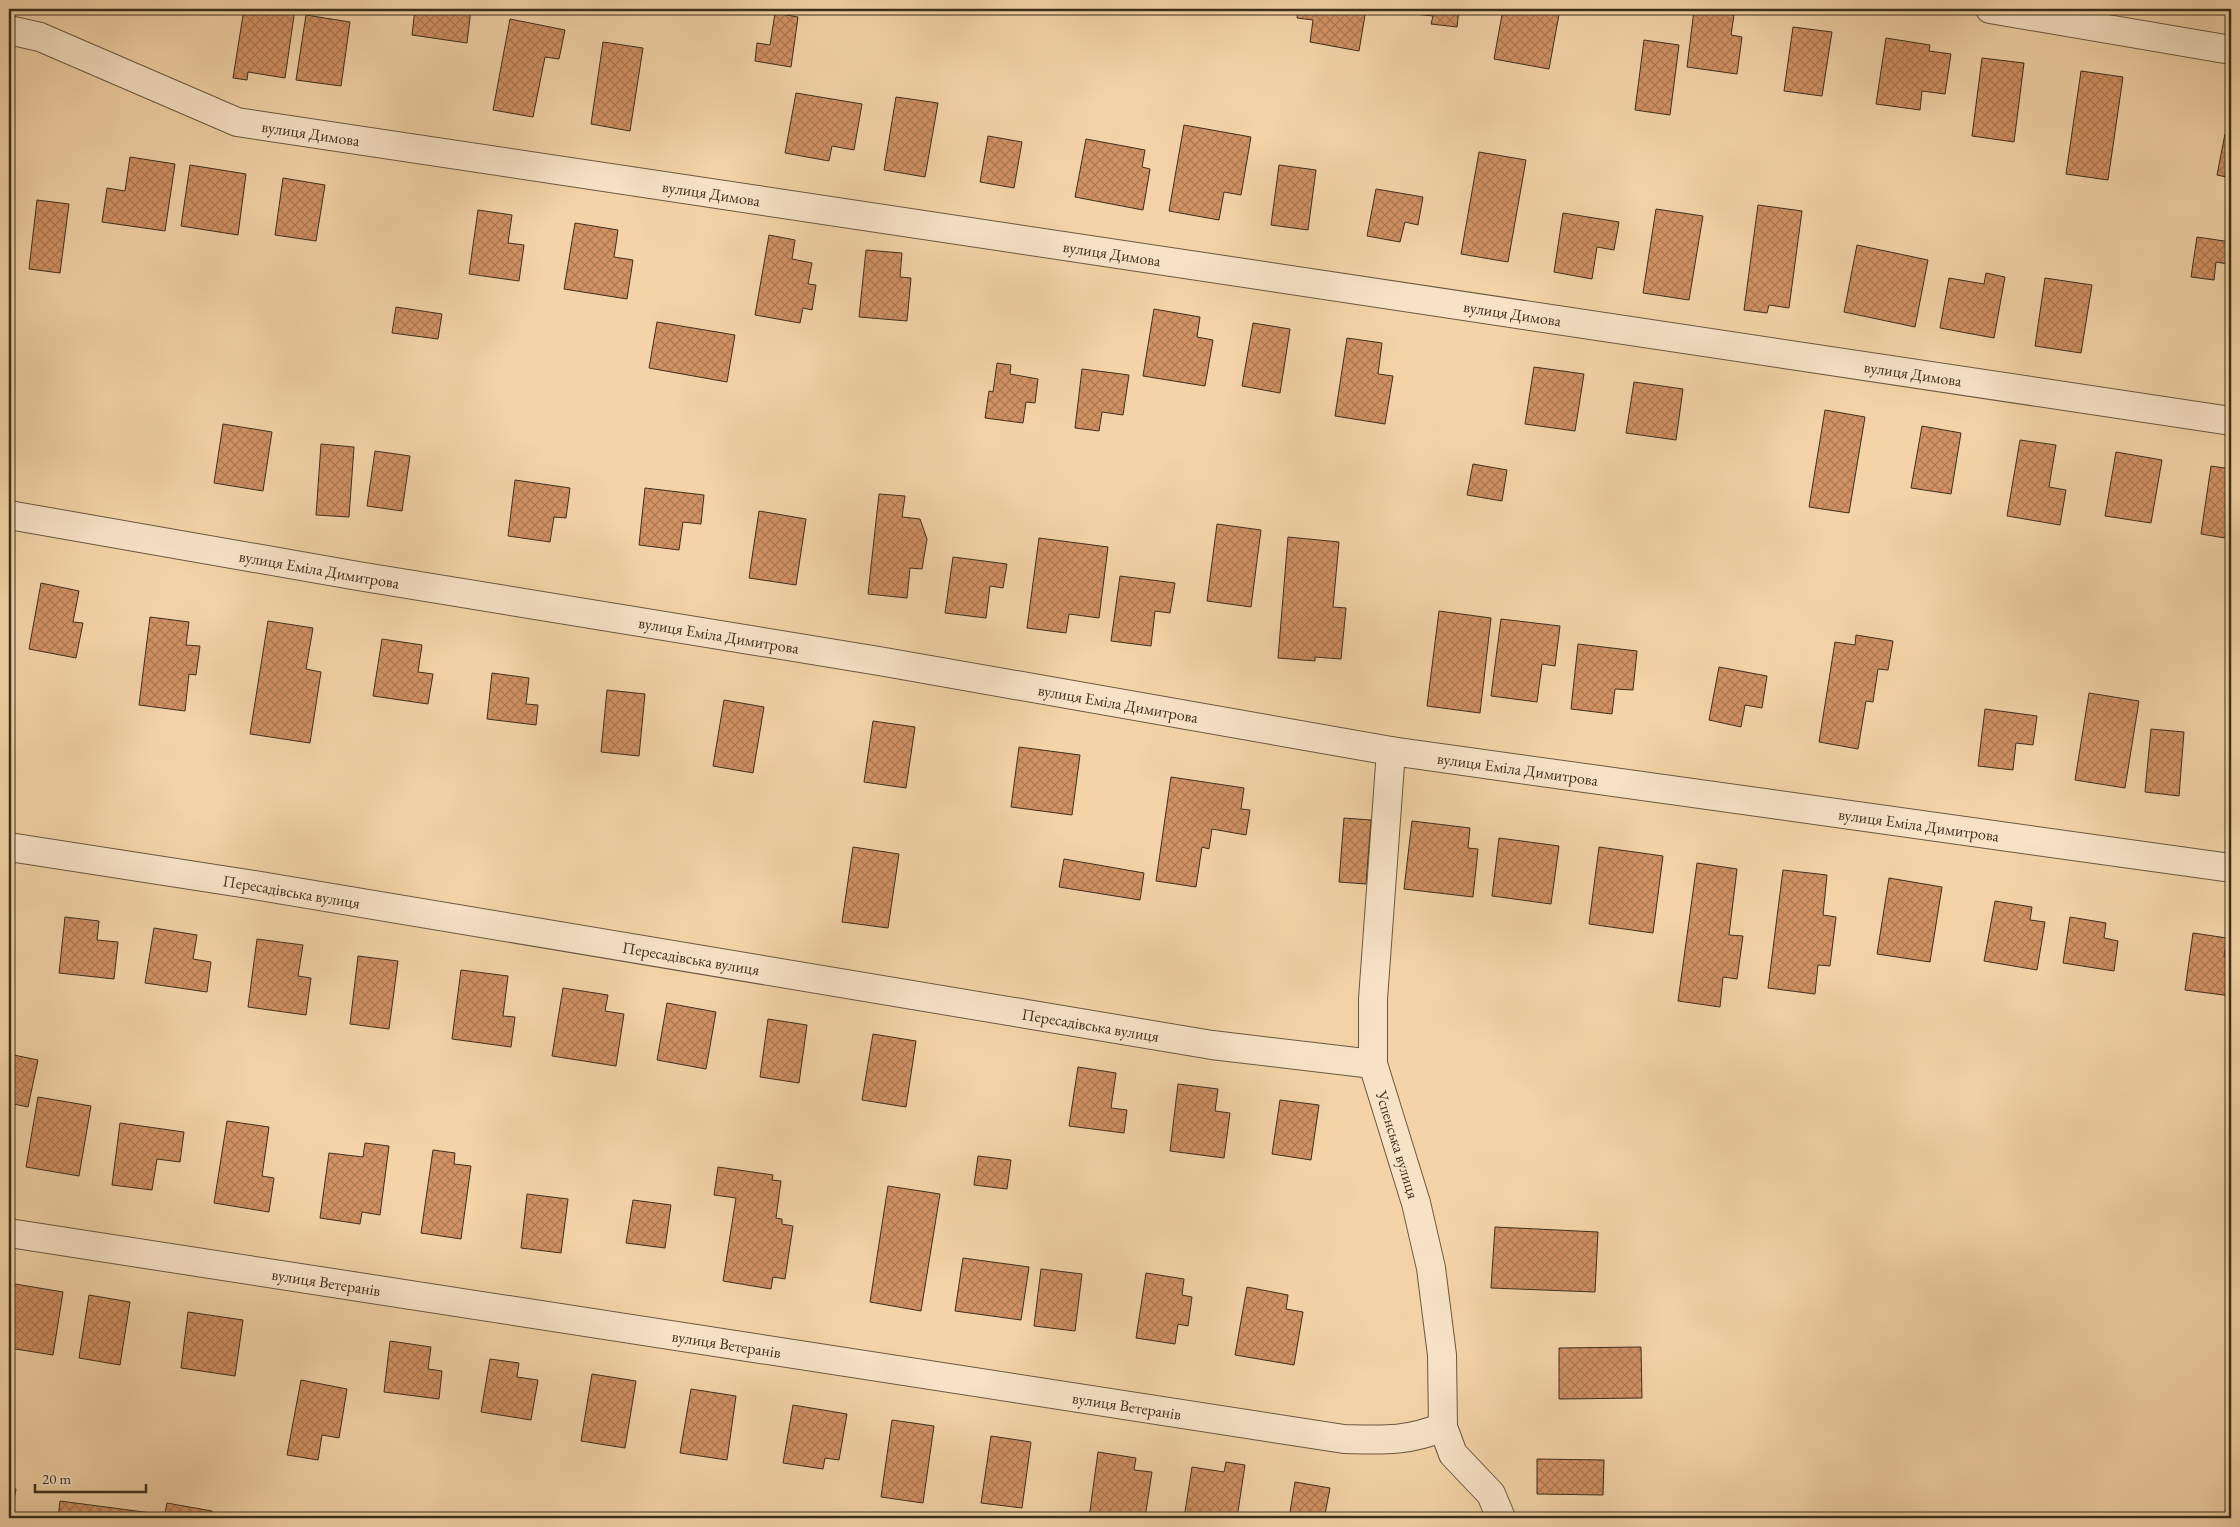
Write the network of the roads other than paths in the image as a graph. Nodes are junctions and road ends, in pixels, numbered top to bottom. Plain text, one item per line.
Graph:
1 (1990, 9) edge
2 (9, 30) edge
3 (2231, 50) edge
4 (2231, 421) edge
5 (9, 515) edge
6 (1391, 751) junction
7 (9, 848) edge
8 (2231, 868) edge
9 (1373, 1064) junction
10 (9, 1233) edge
11 (1442, 1427) junction
12 (1501, 1518) edge

1 - 3 street
2 - 4 street, вулиця Димова
5 - 6 street, вулиця Еміла Димитрова
6 - 8 street, вулиця Еміла Димитрова
6 - 9 street, Успенська вулиця
7 - 9 street, Пересадівська вулиця
9 - 11 street, Успенська вулиця
10 - 11 street, вулиця Ветеранів
11 - 12 street, Успенська вулиця

